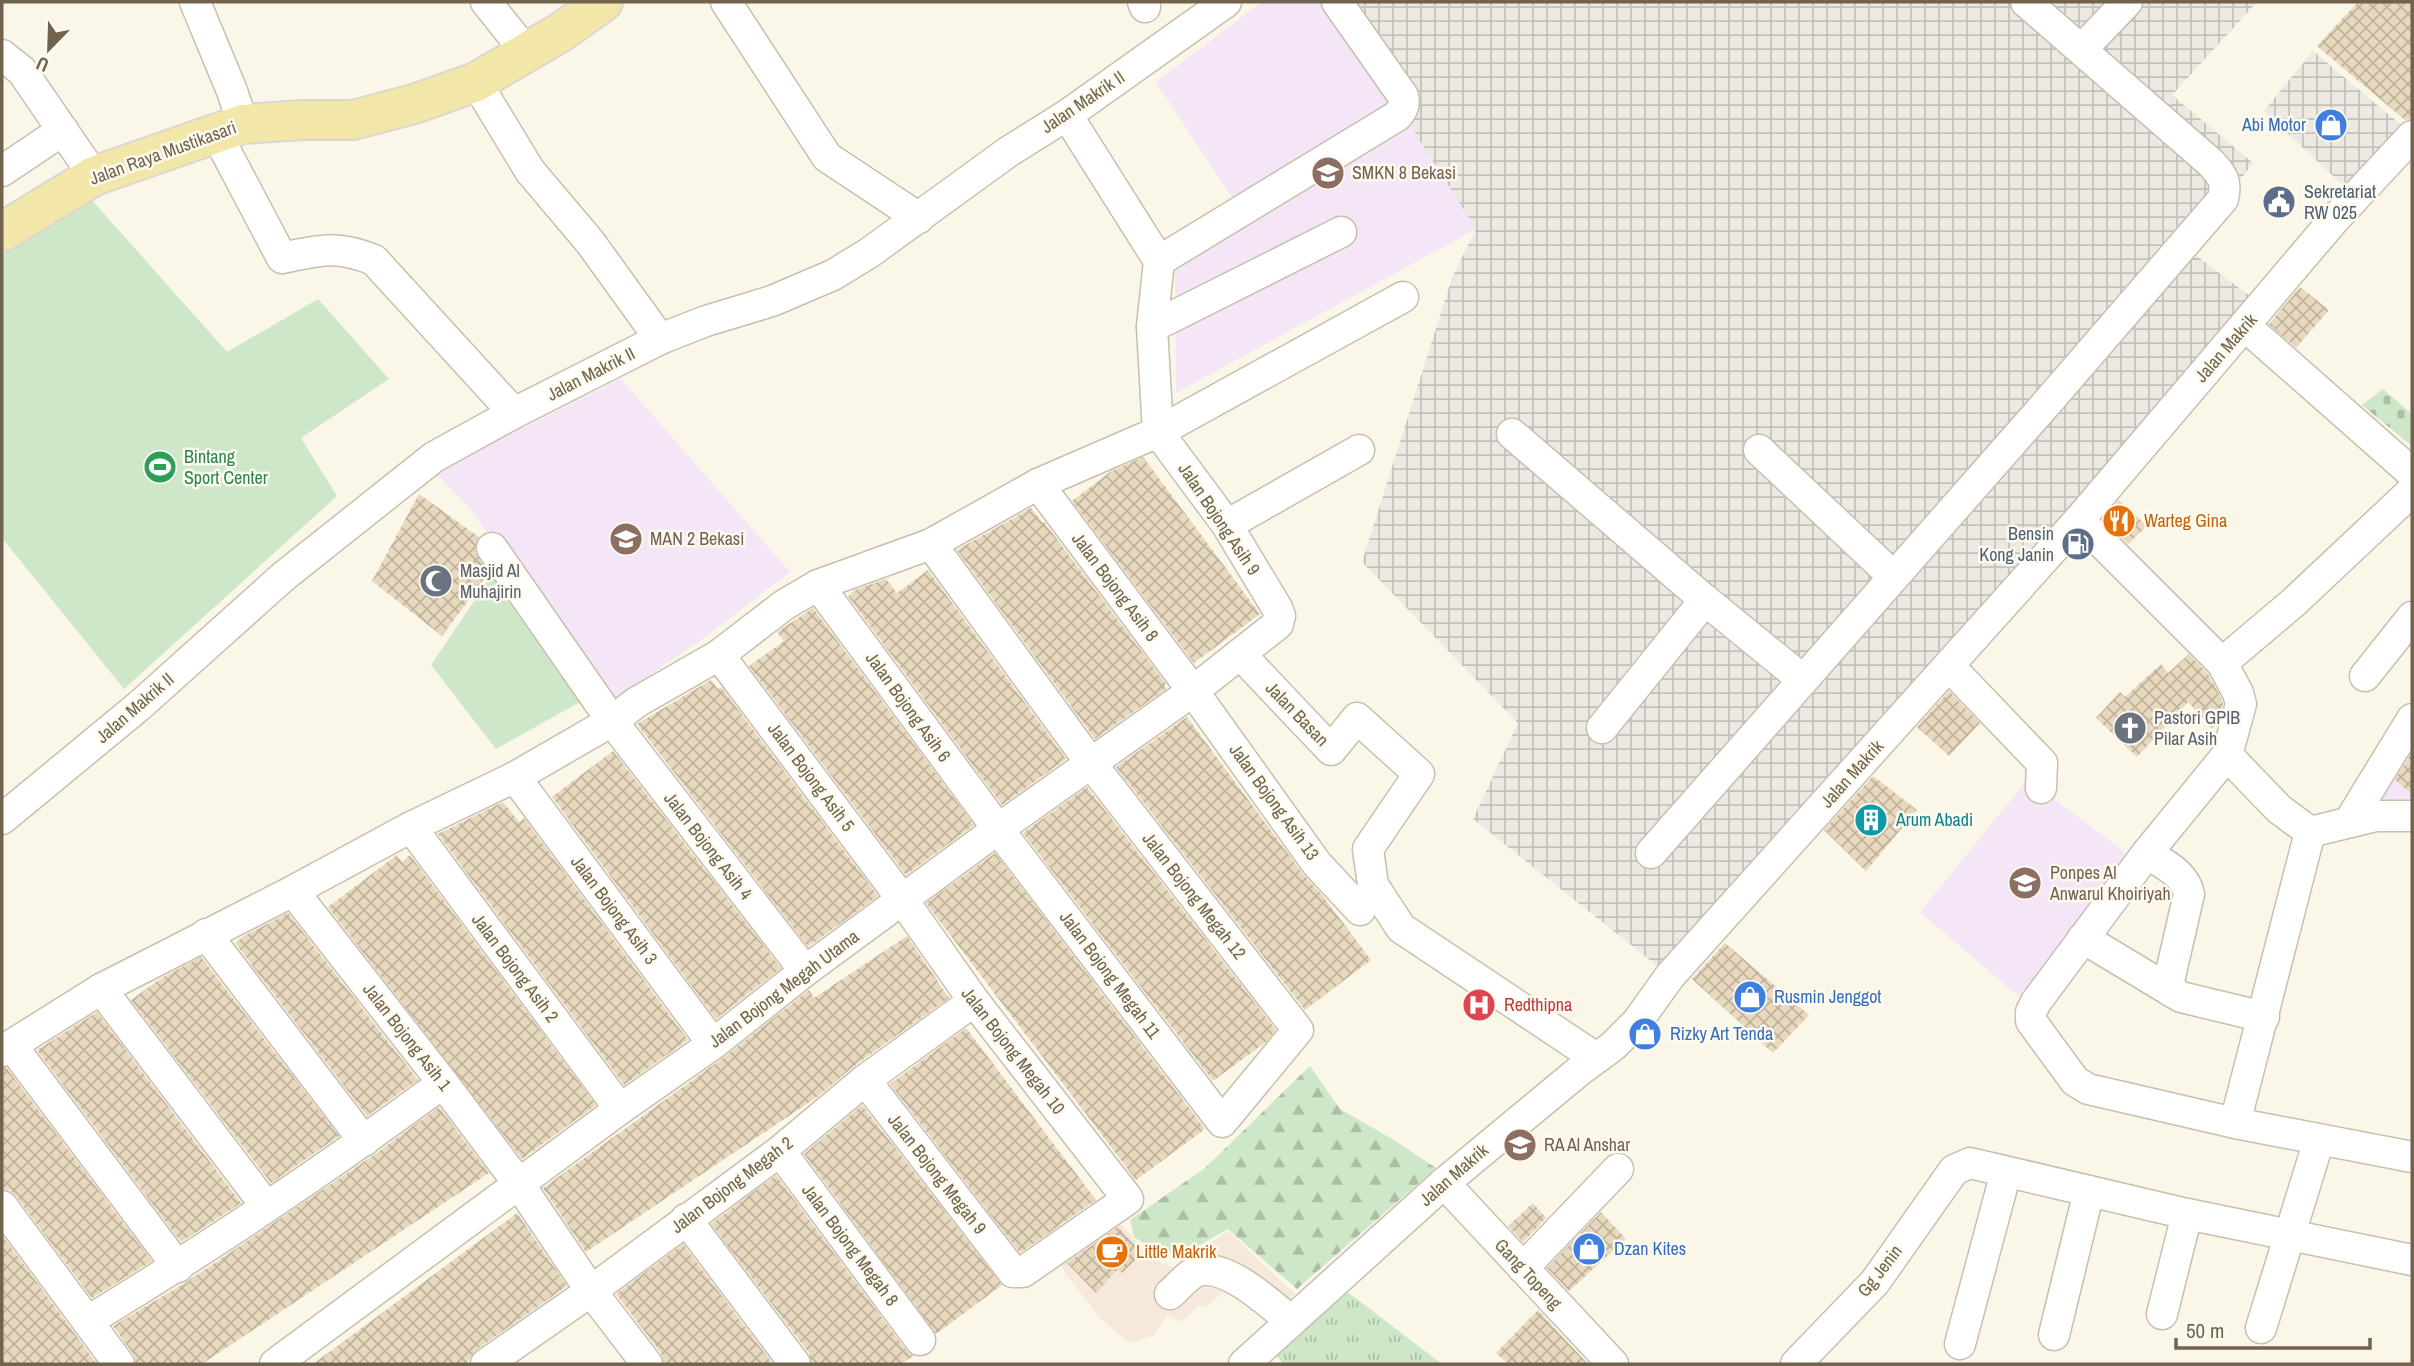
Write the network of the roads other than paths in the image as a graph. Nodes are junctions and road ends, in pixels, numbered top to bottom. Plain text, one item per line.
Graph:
1 (195, 2) edge
2 (486, 2) edge
3 (603, 2) edge
4 (726, 2) edge
5 (1226, 2) edge
6 (1337, 2) edge
7 (2026, 2) edge
8 (2127, 2) edge
9 (2082, 48) junction
10 (527, 53) junction
11 (2, 55) edge
12 (476, 82) junction
13 (1067, 115) junction
14 (230, 128) junction
15 (63, 130) junction
16 (2412, 136) edge
17 (2, 171) edge
18 (94, 176) junction
19 (919, 218) junction
20 (2, 232) edge
21 (1340, 232) dead end
22 (1159, 261) junction
23 (1403, 297) dead end
24 (2245, 326) junction
25 (1152, 327) junction
26 (660, 339) junction
27 (514, 413) junction
28 (1158, 432) junction
29 (1512, 434) dead end
30 (1359, 450) dead end
31 (1759, 450) dead end
32 (2412, 473) edge
33 (1038, 484) junction
34 (2412, 491) edge
35 (2079, 520) junction
36 (1227, 526) junction
37 (932, 544) junction
38 (492, 548) dead end
39 (1894, 576) junction
40 (818, 585) junction
41 (1705, 600) junction
42 (1277, 608) joint
43 (2412, 617) edge
44 (1240, 654) junction
45 (719, 656) junction
46 (2222, 663) junction
47 (1949, 666) junction
48 (2365, 676) dead end
49 (1802, 680) junction
50 (1193, 691) junction
51 (2412, 719) edge
52 (612, 721) junction
53 (1602, 728) dead end
54 (2227, 755) junction
55 (1090, 762) junction
56 (515, 777) junction
57 (2041, 788) dead end
58 (2412, 816) edge
59 (2, 820) edge
60 (2349, 822) junction
61 (411, 827) junction
62 (998, 829) junction
63 (2310, 832) junction
64 (1651, 853) dead end
65 (2147, 853) junction
66 (293, 891) junction
67 (902, 899) junction
68 (1360, 910) dead end
69 (206, 934) junction
70 (2083, 938) junction
71 (805, 971) junction
72 (101, 989) junction
73 (2172, 992) junction
74 (974, 1001) junction
75 (2264, 1017) junction
76 (713, 1044) junction
77 (7, 1049) edge
78 (1596, 1058) junction
79 (865, 1080) junction
80 (443, 1083) junction
81 (620, 1109) junction
82 (1222, 1122) joint
83 (2235, 1123) junction
84 (2319, 1140) junction
85 (364, 1141) junction
86 (780, 1151) junction
87 (2412, 1157) edge
88 (1618, 1169) dead end
89 (2006, 1172) junction
90 (1444, 1183) junction
91 (519, 1184) junction
92 (2089, 1191) junction
93 (2, 1206) edge
94 (266, 1206) junction
95 (2187, 1214) junction
96 (686, 1219) junction
97 (2289, 1235) junction
98 (2412, 1260) edge
99 (178, 1267) junction
100 (1009, 1267) joint
101 (1523, 1268) junction
102 (591, 1291) junction
103 (1170, 1294) dead end
104 (2162, 1314) dead end
105 (88, 1321) junction
106 (1291, 1321) junction
107 (2261, 1328) dead end
108 (2054, 1335) dead end
109 (920, 1340) dead end
110 (1960, 1344) dead end
111 (119, 1364) edge
112 (275, 1364) edge
113 (486, 1364) edge
114 (647, 1364) edge
115 (796, 1364) edge
116 (1244, 1364) edge
117 (1613, 1364) edge
118 (1796, 1364) edge

1 - 14 street
2 - 10 street
3 - 10 main road, Jalan Raya Mustikasari
4 - 19 street
5 - 13 street, Jalan Makrik II
6 - 22 street
7 - 9 street
8 - 9 street
9 - 39 street
10 - 12 main road, Jalan Raya Mustikasari
11 - 15 street
12 - 14 main road, Jalan Raya Mustikasari
12 - 26 street
13 - 19 street, Jalan Makrik II
13 - 22 street
14 - 18 main road, Jalan Raya Mustikasari
14 - 27 street
15 - 17 street
15 - 18 street
16 - 24 street, Jalan Makrik
18 - 20 main road, Jalan Raya Mustikasari
19 - 26 street, Jalan Makrik II
21 - 25 street
22 - 25 street
23 - 28 street
24 - 32 street
24 - 35 street, Jalan Makrik
25 - 28 street
26 - 27 street, Jalan Makrik II
27 - 59 street, Jalan Makrik II
28 - 33 street
28 - 36 street, Jalan Bojong Asih 9
29 - 41 street
30 - 36 street
31 - 39 street
33 - 37 street
33 - 50 street, Jalan Bojong Asih 8
34 - 46 street
35 - 46 street
35 - 47 street, Jalan Makrik
36 - 42 street, Jalan Bojong Asih 9
37 - 40 street
37 - 55 street, Jalan Bojong Megah 12
38 - 52 street, Jalan Bojong Asih 4
39 - 49 street
40 - 45 street
40 - 62 street, Jalan Bojong Asih 6
41 - 49 street
41 - 53 street
42 - 44 street, Jalan Bojong Megah Utama
43 - 48 street
44 - 50 street, Jalan Bojong Megah Utama
44 - 78 street, Jalan Basan
45 - 52 street
45 - 67 street, Jalan Bojong Asih 5
46 - 54 street
47 - 57 street
47 - 78 street, Jalan Makrik
49 - 64 street
50 - 55 street, Jalan Bojong Megah Utama
50 - 68 street, Jalan Bojong Asih 13
51 - 60 street
52 - 56 street
52 - 71 street, Jalan Bojong Asih 4
54 - 63 street
54 - 65 street
55 - 62 street, Jalan Bojong Megah Utama
55 - 82 street, Jalan Bojong Megah 12
56 - 61 street
56 - 76 street, Jalan Bojong Asih 3
58 - 60 street
60 - 63 street
61 - 66 street
61 - 81 street, Jalan Bojong Asih 2
62 - 67 street, Jalan Bojong Megah Utama
62 - 82 street, Jalan Bojong Megah 11
63 - 75 street
65 - 70 street
65 - 73 street
66 - 69 street
66 - 80 street, Jalan Bojong Asih 1
67 - 71 street, Jalan Bojong Megah Utama
67 - 74 street, Jalan Bojong Megah 10
69 - 72 street
69 - 85 street
70 - 73 street
70 - 83 street
71 - 76 street, Jalan Bojong Megah Utama
72 - 77 street
72 - 94 street
73 - 75 street
74 - 79 street, Jalan Bojong Megah 2
74 - 100 street, Jalan Bojong Megah 10
75 - 83 street
76 - 81 street, Jalan Bojong Megah Utama
77 - 99 street
78 - 90 street, Jalan Makrik
79 - 86 street, Jalan Bojong Megah 2
79 - 100 street, Jalan Bojong Megah 9
80 - 85 street
80 - 91 street, Jalan Bojong Asih 1
81 - 91 street, Jalan Bojong Megah Utama
83 - 84 street
84 - 87 street
84 - 97 street
85 - 94 street
86 - 96 street, Jalan Bojong Megah 2
86 - 109 street, Jalan Bojong Megah 8
88 - 101 street
89 - 92 street
89 - 110 street
89 - 118 street, Gg Jenin
90 - 101 street, Gang Topeng
90 - 106 street, Jalan Makrik
91 - 102 street
91 - 112 street, Jalan Bojong Megah Utama
92 - 95 street
92 - 108 street
93 - 105 street
94 - 99 street
95 - 97 street
95 - 104 street
96 - 102 street, Jalan Bojong Megah 2
96 - 115 street
97 - 98 street
97 - 107 street
99 - 105 street
101 - 117 street, Gang Topeng
102 - 113 street, Jalan Bojong Megah 2
102 - 114 street
103 - 106 street
105 - 111 street
106 - 116 street, Jalan Makrik

